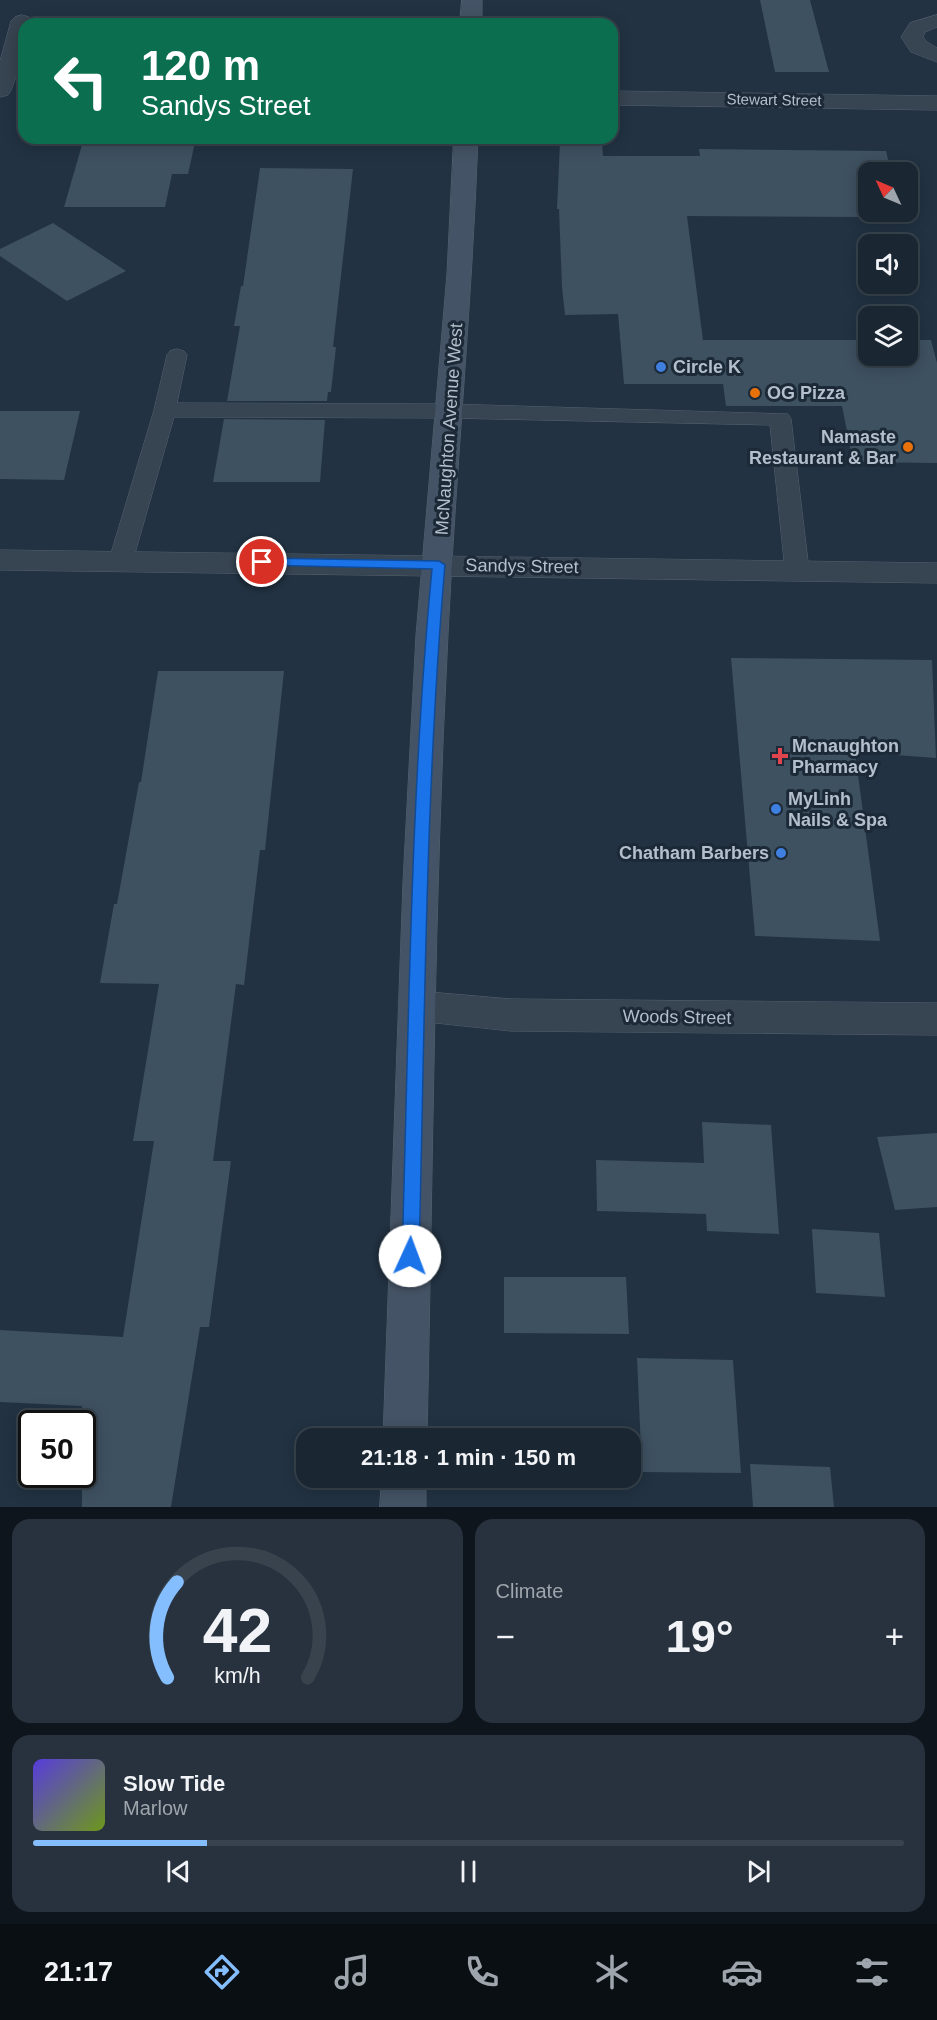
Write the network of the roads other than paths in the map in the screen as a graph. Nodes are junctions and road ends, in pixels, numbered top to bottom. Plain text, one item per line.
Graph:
1 (472, 0) edge
2 (471, 18) edge
3 (937, 21) edge
4 (18, 40) edge
5 (937, 55) edge
6 (0, 90) edge
7 (618, 98) edge
8 (937, 103) edge
9 (466, 144) edge
10 (177, 355) dead end
11 (165, 410) junction
12 (448, 411) junction
13 (0, 560) edge
14 (121, 560) junction
15 (439, 565) junction
16 (797, 570) junction
17 (937, 573) edge
18 (417, 1006) junction
19 (937, 1019) edge
20 (405, 1428) edge
21 (404, 1488) edge
22 (403, 1507) edge

1 - 2 main road
3 - 5 street
4 - 6 street
7 - 8 street, Stewart Street
9 - 12 main road, McNaughton Avenue West
10 - 11 lane
11 - 12 lane
11 - 14 lane
12 - 15 main road, McNaughton Avenue West
12 - 16 lane
13 - 14 street, Sandys Street
14 - 15 street, Sandys Street
15 - 16 street, Sandys Street
15 - 18 main road, McNaughton Avenue West
16 - 17 street, Sandys Street
18 - 19 street, Woods Street
18 - 20 main road, McNaughton Avenue West
21 - 22 main road

